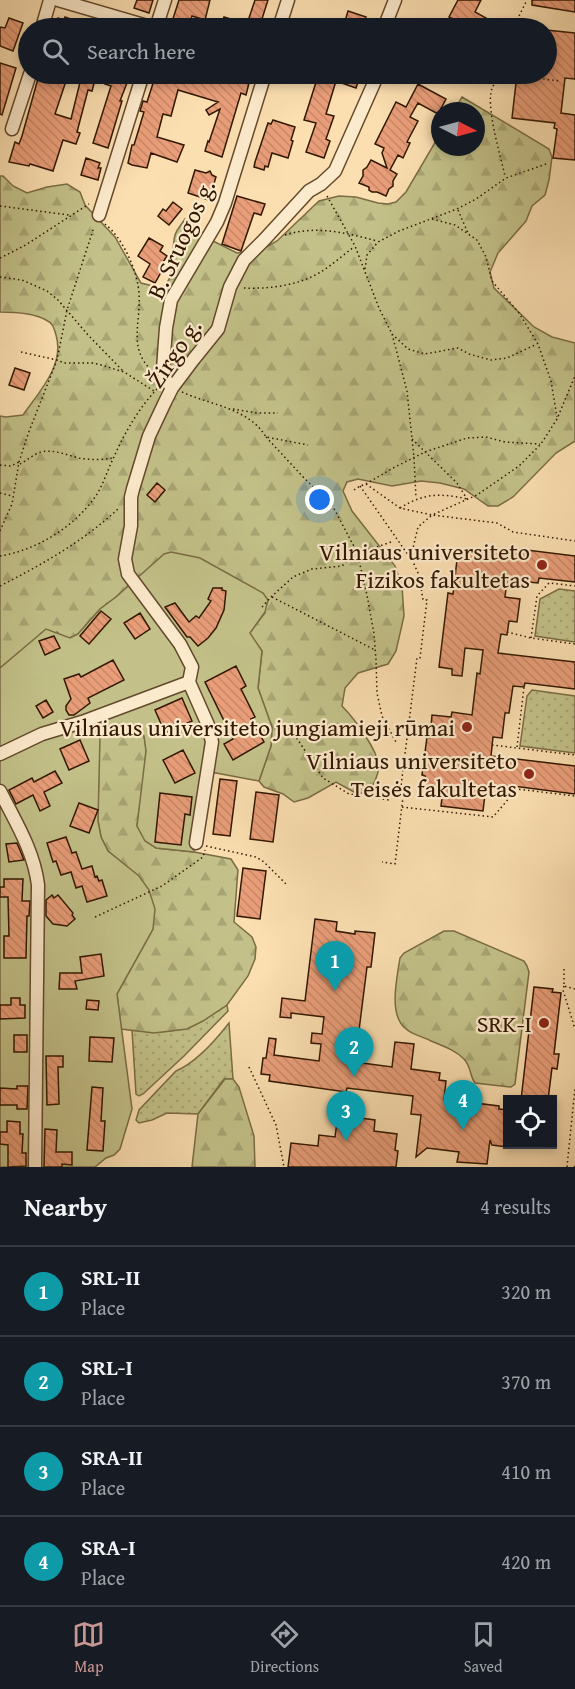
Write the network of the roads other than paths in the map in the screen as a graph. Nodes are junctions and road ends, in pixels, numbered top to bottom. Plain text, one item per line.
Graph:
1 (50, 0) edge
2 (58, 0) edge
3 (165, 0) edge
4 (288, 0) edge
5 (395, 0) edge
6 (45, 18) edge
7 (120, 18) edge
8 (159, 18) edge
9 (282, 18) edge
10 (388, 18) edge
11 (27, 84) edge
12 (140, 84) edge
13 (262, 84) edge
14 (374, 84) edge
15 (12, 129) dead end
16 (98, 218) road end
17 (168, 382) junction
18 (189, 682) junction
19 (0, 754) edge
20 (0, 791) edge
21 (196, 843) dead end
22 (35, 1167) edge

1 - 6 street
2 - 7 street
3 - 8 street
4 - 9 street
5 - 10 street
11 - 15 street
12 - 16 street
13 - 17 street, B. Sruogos g.
14 - 17 street, Žirgo g.
17 - 18 street, Žirgo g.
18 - 19 street
18 - 21 street, Žirgo g.
20 - 22 street

